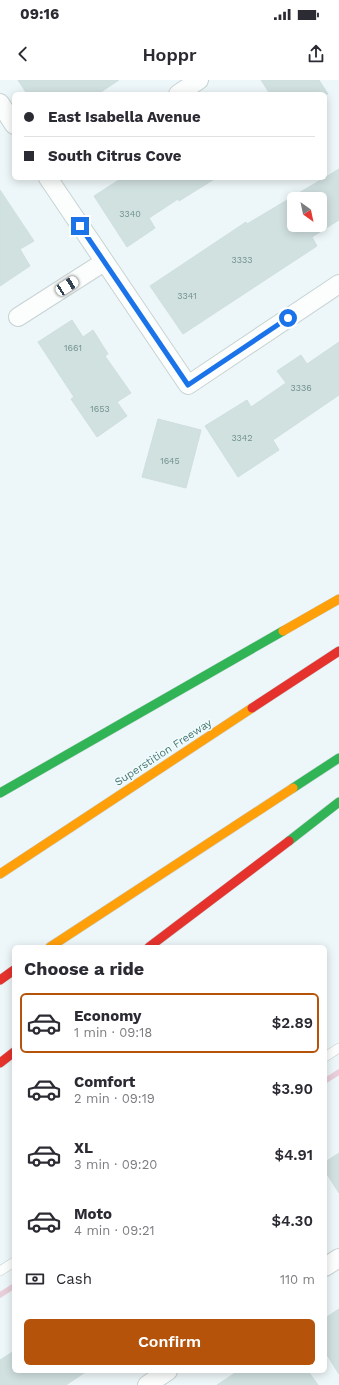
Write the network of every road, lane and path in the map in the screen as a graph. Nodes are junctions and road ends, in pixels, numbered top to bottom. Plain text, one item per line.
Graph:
1 (200, 80) edge
2 (181, 92) edge
3 (0, 103) edge
4 (12, 122) edge
5 (50, 180) edge
6 (104, 262) junction
7 (339, 284) edge
8 (18, 317) dead end
9 (339, 599) edge
10 (339, 651) edge
11 (339, 758) edge
12 (0, 793) edge
13 (339, 802) edge
14 (0, 874) edge
15 (53, 945) edge
16 (151, 945) edge
17 (12, 971) edge
18 (0, 980) edge
19 (339, 1048) edge
20 (12, 1053) edge
21 (327, 1056) edge
22 (0, 1062) edge
23 (339, 1258) edge
24 (12, 1263) edge
25 (327, 1266) edge
26 (0, 1271) edge
27 (165, 1373) edge
28 (147, 1385) edge

1 - 2 street
3 - 4 street
5 - 6 street
6 - 7 street
6 - 8 street
9 - 12 highway
10 - 14 highway, Superstition Freeway
11 - 15 highway
13 - 16 highway
17 - 18 highway
19 - 21 lane
20 - 22 highway
23 - 25 street
24 - 26 lane
27 - 28 street

